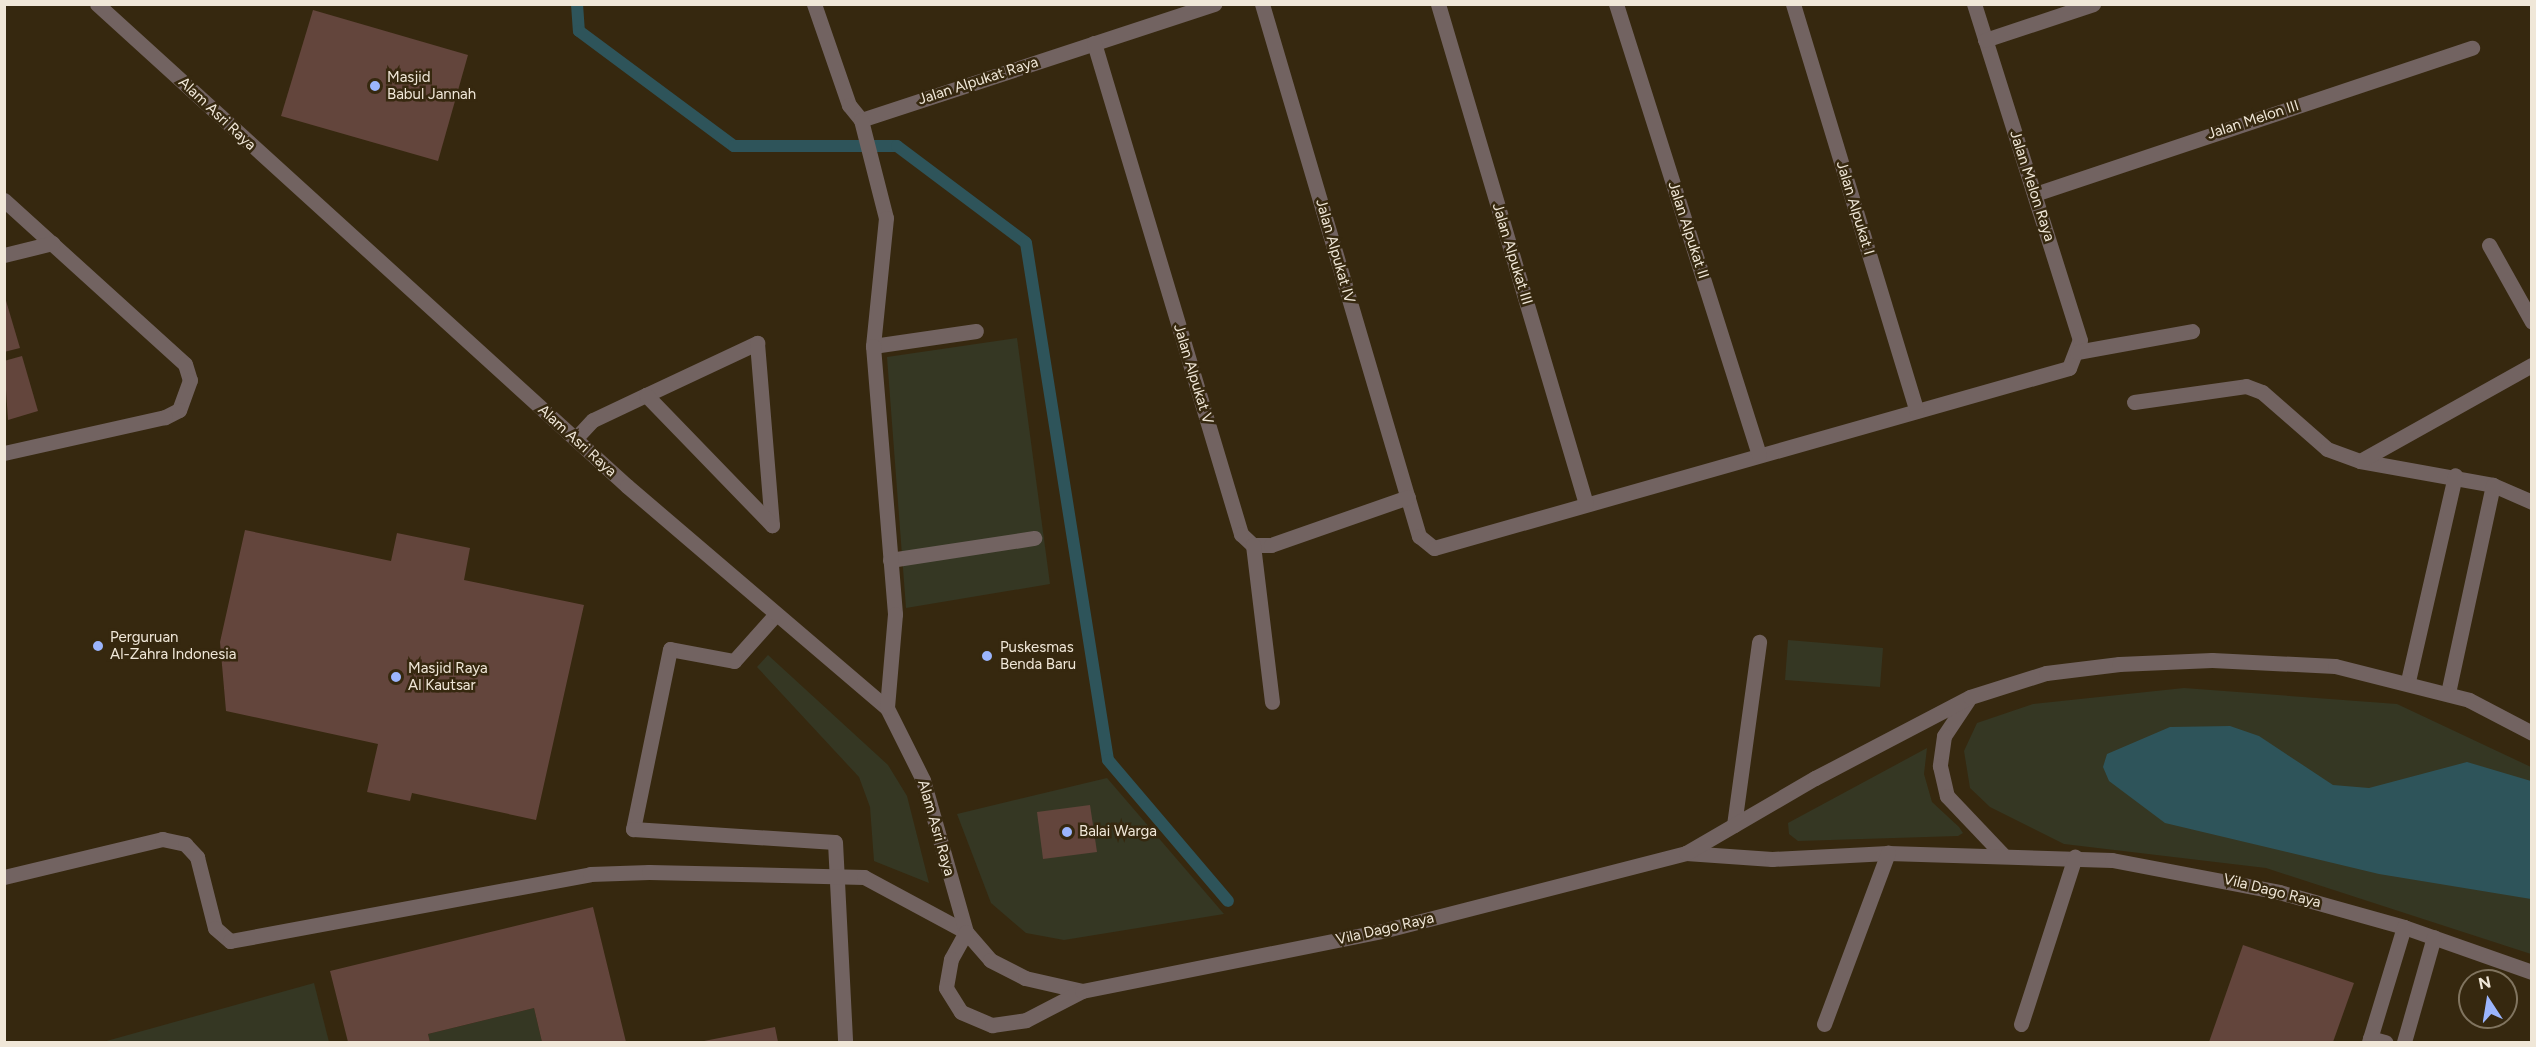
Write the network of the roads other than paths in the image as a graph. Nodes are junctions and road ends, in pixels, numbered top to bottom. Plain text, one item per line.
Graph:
1 (97, 4) edge
2 (814, 4) edge
3 (1214, 4) edge
4 (1262, 4) edge
5 (1437, 4) edge
6 (1616, 4) edge
7 (1793, 4) edge
8 (1974, 4) edge
9 (2093, 4) edge
10 (1985, 39) junction
11 (1094, 43) junction
12 (2472, 48) dead end
13 (861, 120) junction
14 (2035, 194) junction
15 (4, 200) edge
16 (53, 243) junction
17 (2489, 245) dead end
18 (4, 255) edge
19 (2532, 322) edge
20 (976, 331) dead end
21 (2192, 331) dead end
22 (873, 345) junction
23 (2077, 352) junction
24 (2532, 365) edge
25 (646, 395) junction
26 (2134, 402) dead end
27 (1917, 411) junction
28 (575, 439) junction
29 (4, 453) edge
30 (1759, 455) junction
31 (2360, 461) junction
32 (2455, 475) junction
33 (2493, 485) junction
34 (1408, 497) junction
35 (2532, 502) edge
36 (1586, 504) junction
37 (1034, 538) dead end
38 (1253, 545) junction
39 (890, 560) junction
40 (776, 615) junction
41 (1759, 642) dead end
42 (2408, 681) junction
43 (2448, 693) junction
44 (1970, 698) junction
45 (1272, 702) dead end
46 (887, 708) junction
47 (2532, 733) edge
48 (1734, 825) junction
49 (1686, 853) junction
50 (1888, 853) junction
51 (2003, 855) junction
52 (2075, 857) junction
53 (834, 875) junction
54 (4, 877) edge
55 (2404, 927) junction
56 (966, 932) junction
57 (2434, 937) junction
58 (2532, 972) edge
59 (1082, 992) junction
60 (1824, 1024) dead end
61 (2021, 1024) dead end
62 (2374, 1041) edge
63 (845, 1042) edge
64 (2404, 1042) edge

1 - 28 street, Alam Asri Raya
2 - 13 street
3 - 11 street, Jalan Alpukat Raya
4 - 34 street, Jalan Alpukat IV
5 - 36 street, Jalan Alpukat III
6 - 30 street, Jalan Alpukat II
7 - 27 street, Jalan Alpukat I
8 - 10 street, Jalan Melon Raya
9 - 10 street
10 - 14 street, Jalan Melon Raya
11 - 13 street, Jalan Alpukat Raya
11 - 38 street, Jalan Alpukat V
12 - 14 street, Jalan Melon III
13 - 22 street
14 - 23 street, Jalan Melon Raya
15 - 16 street
16 - 18 street
16 - 29 street
17 - 19 street
20 - 22 street
21 - 23 street
22 - 39 street
23 - 27 street
24 - 31 street
25 - 25 street
25 - 28 street
26 - 31 street
27 - 30 street
28 - 40 street, Alam Asri Raya
30 - 36 street
31 - 32 street
32 - 33 street
32 - 42 street
33 - 35 street
33 - 43 street
34 - 36 street, Jalan Alpukat IV
34 - 38 street
37 - 39 street
38 - 45 street
39 - 46 street
40 - 46 street, Alam Asri Raya
40 - 53 street
41 - 48 street
42 - 43 street, Vila Dago Raya
42 - 44 street, Vila Dago Raya
43 - 47 street, Vila Dago Raya
44 - 48 street, Vila Dago Raya
44 - 51 street
46 - 56 street, Alam Asri Raya
48 - 49 street, Vila Dago Raya
49 - 50 street, Vila Dago Raya
49 - 59 street, Vila Dago Raya
50 - 51 street, Vila Dago Raya
50 - 60 street
51 - 52 street, Vila Dago Raya
52 - 55 street, Vila Dago Raya
52 - 61 street
53 - 54 street
53 - 56 street
53 - 63 street
55 - 57 street, Vila Dago Raya
55 - 62 street
56 - 59 street, Vila Dago Raya
56 - 59 street, Vila Dago Raya
57 - 58 street, Vila Dago Raya
57 - 64 street

